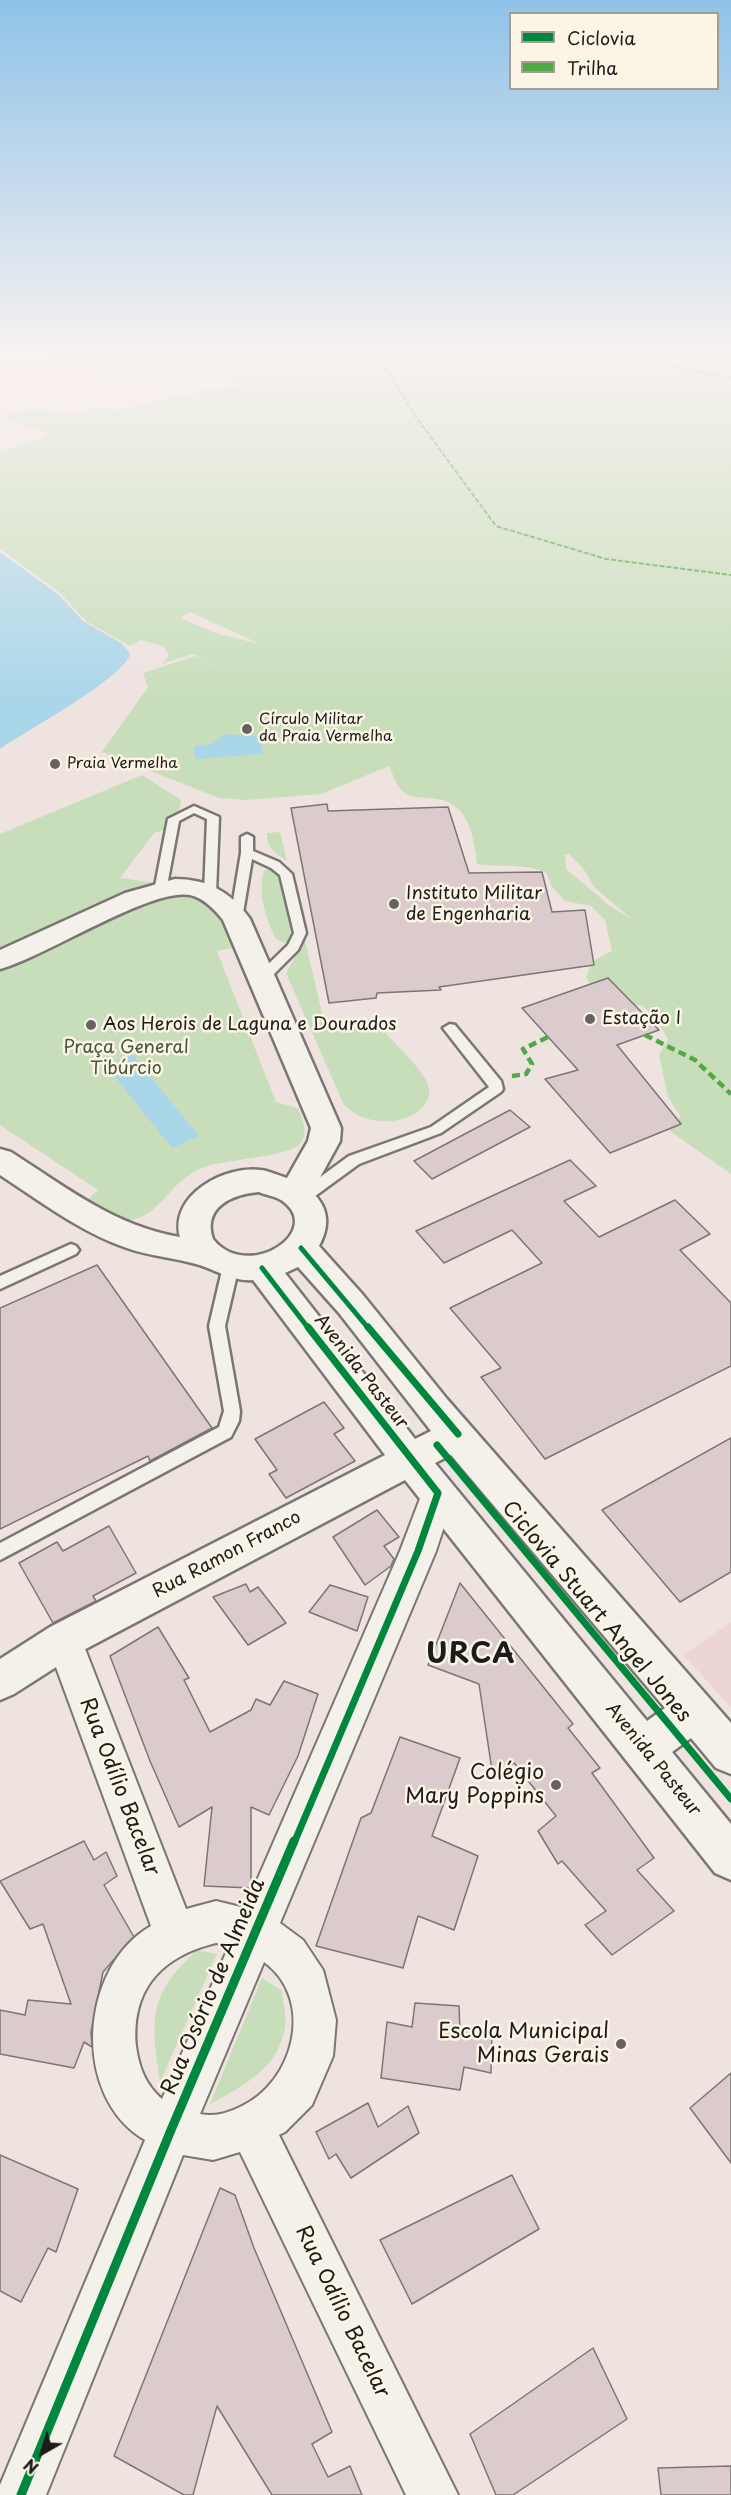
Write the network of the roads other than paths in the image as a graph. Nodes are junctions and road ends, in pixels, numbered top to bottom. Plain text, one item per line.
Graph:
1 (247, 837) dead end
2 (248, 853) junction
3 (160, 891) junction
4 (210, 893) junction
5 (236, 919) junction
6 (0, 960) edge
7 (261, 979) junction
8 (450, 1028) dead end
9 (0, 1160) edge
10 (299, 1196) junction
11 (302, 1248) junction
12 (71, 1250) dead end
13 (233, 1262) junction
14 (0, 1283) edge
15 (458, 1434) junction
16 (411, 1459) junction
17 (438, 1493) junction
18 (0, 1552) edge
19 (63, 1640) junction
20 (0, 1681) edge
21 (694, 1711) junction
22 (645, 1748) junction
23 (731, 1754) edge
24 (731, 1858) edge
25 (257, 1930) junction
26 (174, 1933) junction
27 (252, 2128) junction
28 (171, 2130) junction
29 (21, 2495) edge
30 (433, 2495) edge

1 - 2 lane
2 - 5 lane
2 - 7 lane
3 - 4 street
3 - 4 lane
3 - 6 street
4 - 5 street
5 - 7 street
7 - 10 street
8 - 10 lane
9 - 13 street
10 - 11 street
10 - 13 street
11 - 13 street
11 - 15 street, Avenida Pasteur
12 - 14 lane
13 - 16 street, Avenida Pasteur
13 - 18 lane
15 - 16 street, Rua Ramon Franco
15 - 21 street, Avenida Pasteur
16 - 17 street, Avenida Pasteur
16 - 19 street, Rua Ramon Franco
17 - 22 street, Avenida Pasteur
17 - 25 street, Rua Osório de Almeida
19 - 20 street, Rua Ramon Franco
19 - 26 street, Rua Odílio Bacelar
21 - 22 street
21 - 23 street, Avenida Pasteur
22 - 24 street, Avenida Pasteur
25 - 26 street
25 - 27 street
25 - 28 street, Rua Osório de Almeida
26 - 28 street
27 - 28 street
27 - 30 street, Rua Odílio Bacelar
28 - 29 street, Rua Osório de Almeida

